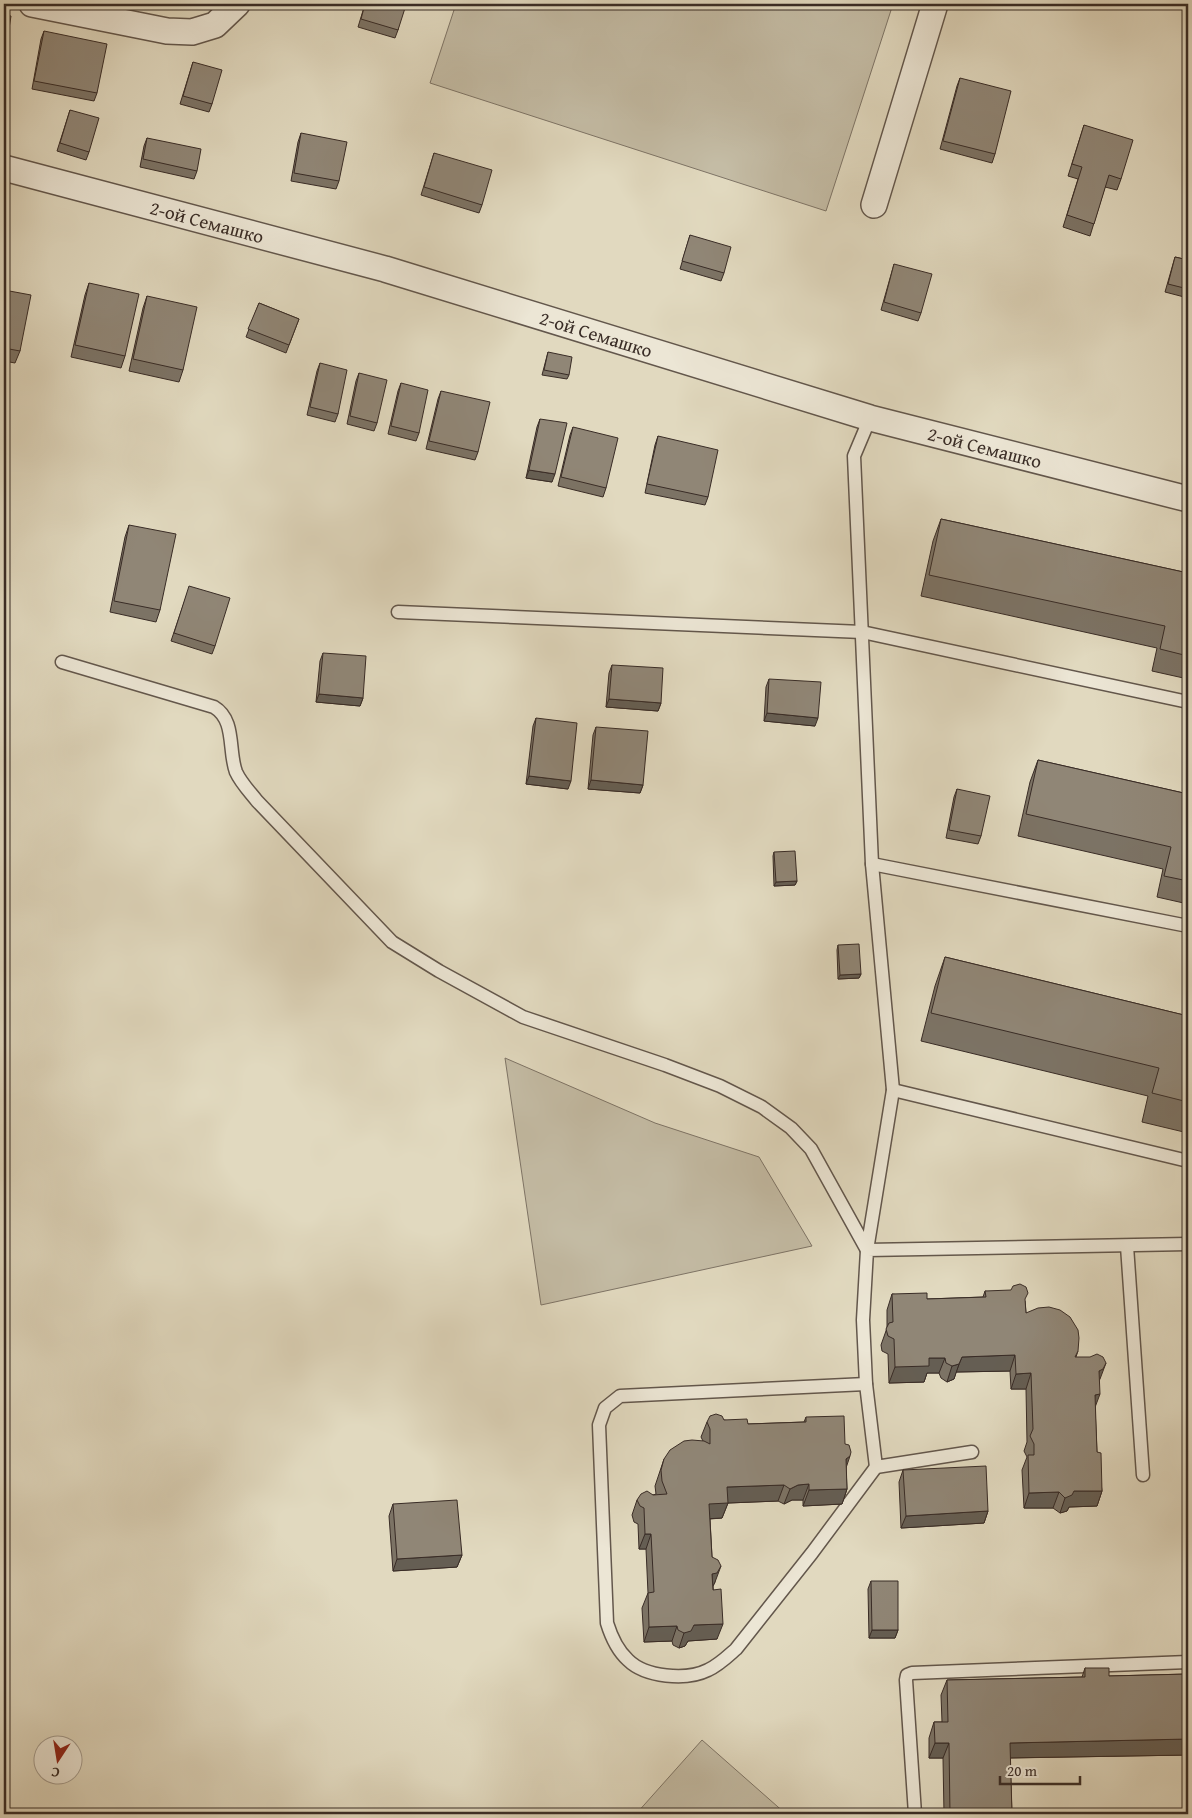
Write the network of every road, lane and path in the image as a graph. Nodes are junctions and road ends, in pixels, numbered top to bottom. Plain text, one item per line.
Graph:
1 (32, 4) edge
2 (237, 4) edge
3 (935, 4) edge
4 (4, 168) edge
5 (874, 204) dead end
6 (870, 418) junction
7 (1188, 500) edge
8 (398, 612) dead end
9 (862, 632) junction
10 (62, 662) dead end
11 (1188, 702) edge
12 (872, 864) junction
13 (1188, 926) edge
14 (893, 1090) junction
15 (1188, 1162) edge
16 (1188, 1244) edge
17 (1127, 1246) junction
18 (867, 1250) junction
19 (866, 1384) junction
20 (972, 1452) dead end
21 (876, 1468) junction
22 (1143, 1475) dead end
23 (1188, 1662) edge
24 (914, 1814) edge

1 - 2 street
3 - 5 street
4 - 6 street, 2-ой Семашко
6 - 7 street, 2-ой Семашко
6 - 9 lane
8 - 9 lane
9 - 11 lane
9 - 12 lane
10 - 18 lane
12 - 13 lane
12 - 14 lane
14 - 15 lane
14 - 18 lane
16 - 17 lane
17 - 18 lane
17 - 22 lane
18 - 19 lane
19 - 21 lane
19 - 21 lane
20 - 21 lane
23 - 24 lane

